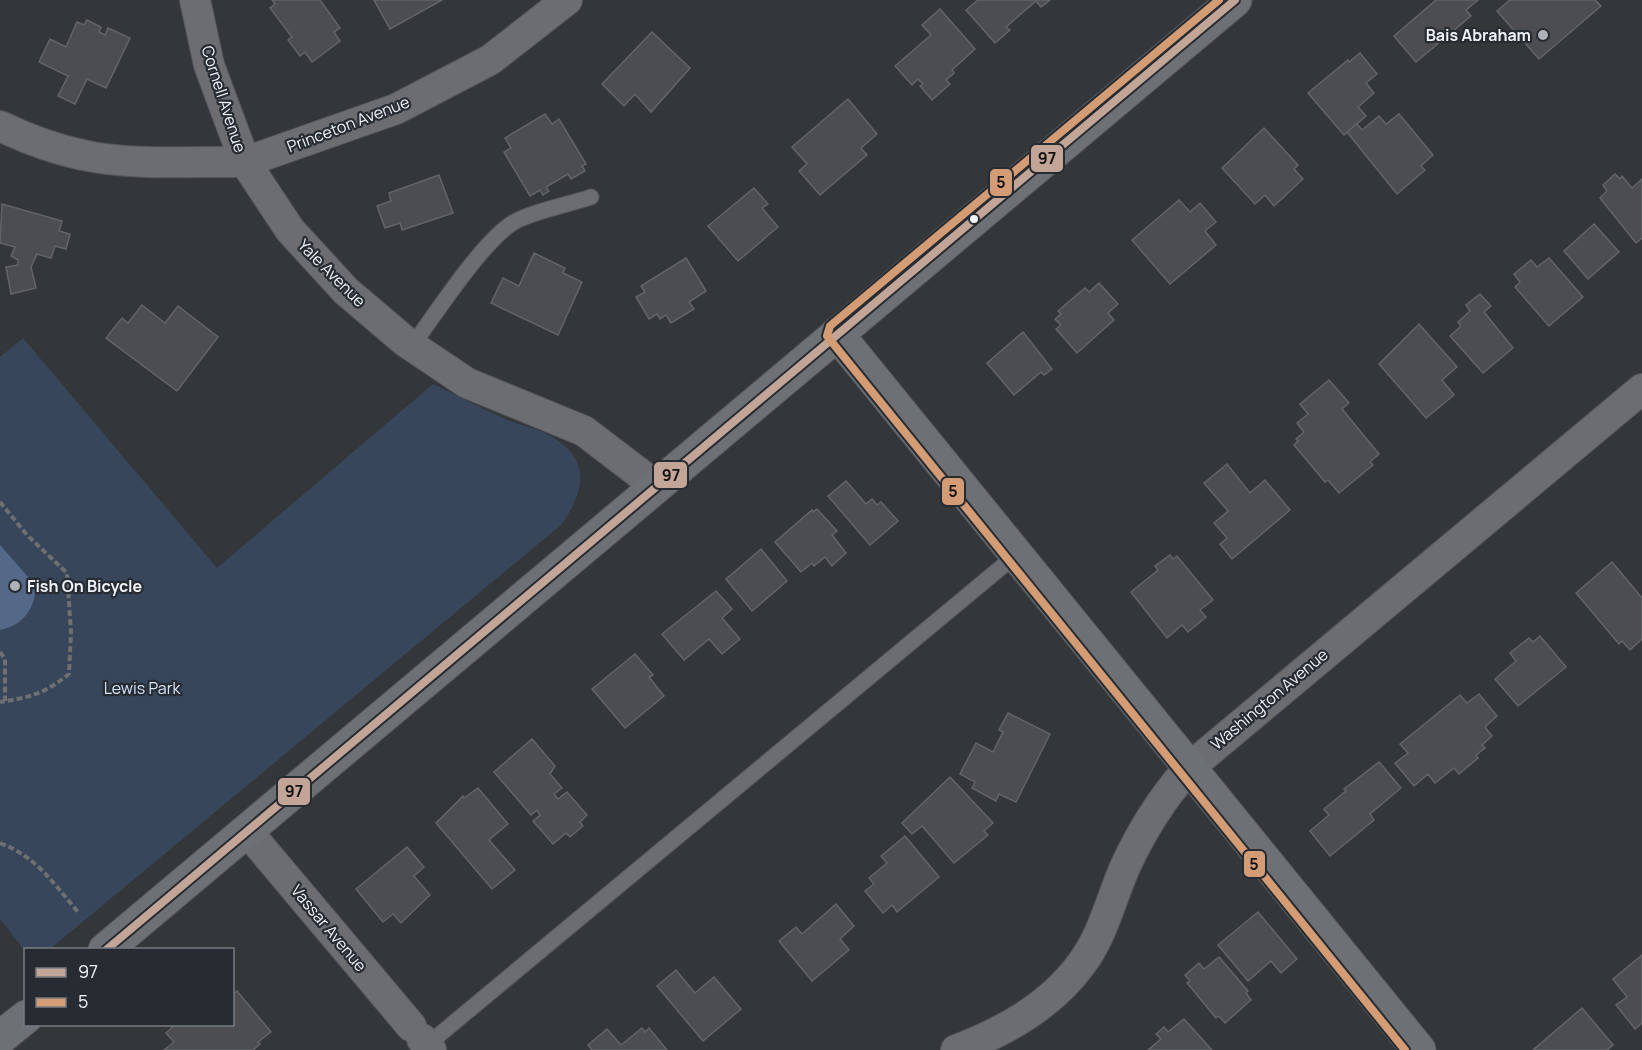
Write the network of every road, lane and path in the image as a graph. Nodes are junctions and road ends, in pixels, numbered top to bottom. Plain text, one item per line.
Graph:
1 (195, 0) edge
2 (567, 0) edge
3 (1235, 0) edge
4 (0, 126) edge
5 (245, 162) junction
6 (591, 197) dead end
7 (837, 334) junction
8 (412, 346) junction
9 (1642, 389) edge
10 (656, 486) junction
11 (0, 502) edge
12 (1016, 555) junction
13 (0, 652) edge
14 (3, 701) edge
15 (1189, 768) junction
16 (247, 831) junction
17 (0, 843) edge
18 (78, 912) dead end
19 (107, 948) edge
20 (24, 1019) edge
21 (0, 1038) edge
22 (423, 1040) edge
23 (956, 1050) edge
24 (1419, 1050) edge

1 - 5 street, Cornell Avenue
2 - 5 street, Princeton Avenue
3 - 7 main road
4 - 5 street
5 - 8 street, Yale Avenue
6 - 8 lane
7 - 10 main road
7 - 12 main road
8 - 10 street, Yale Avenue
9 - 15 street, Washington Avenue
10 - 16 main road
11 - 14 path
12 - 15 main road
12 - 22 lane
13 - 14 path
15 - 23 street, Washington Avenue
15 - 24 main road
16 - 19 main road
16 - 22 street, Vassar Avenue
17 - 18 path
20 - 21 main road

